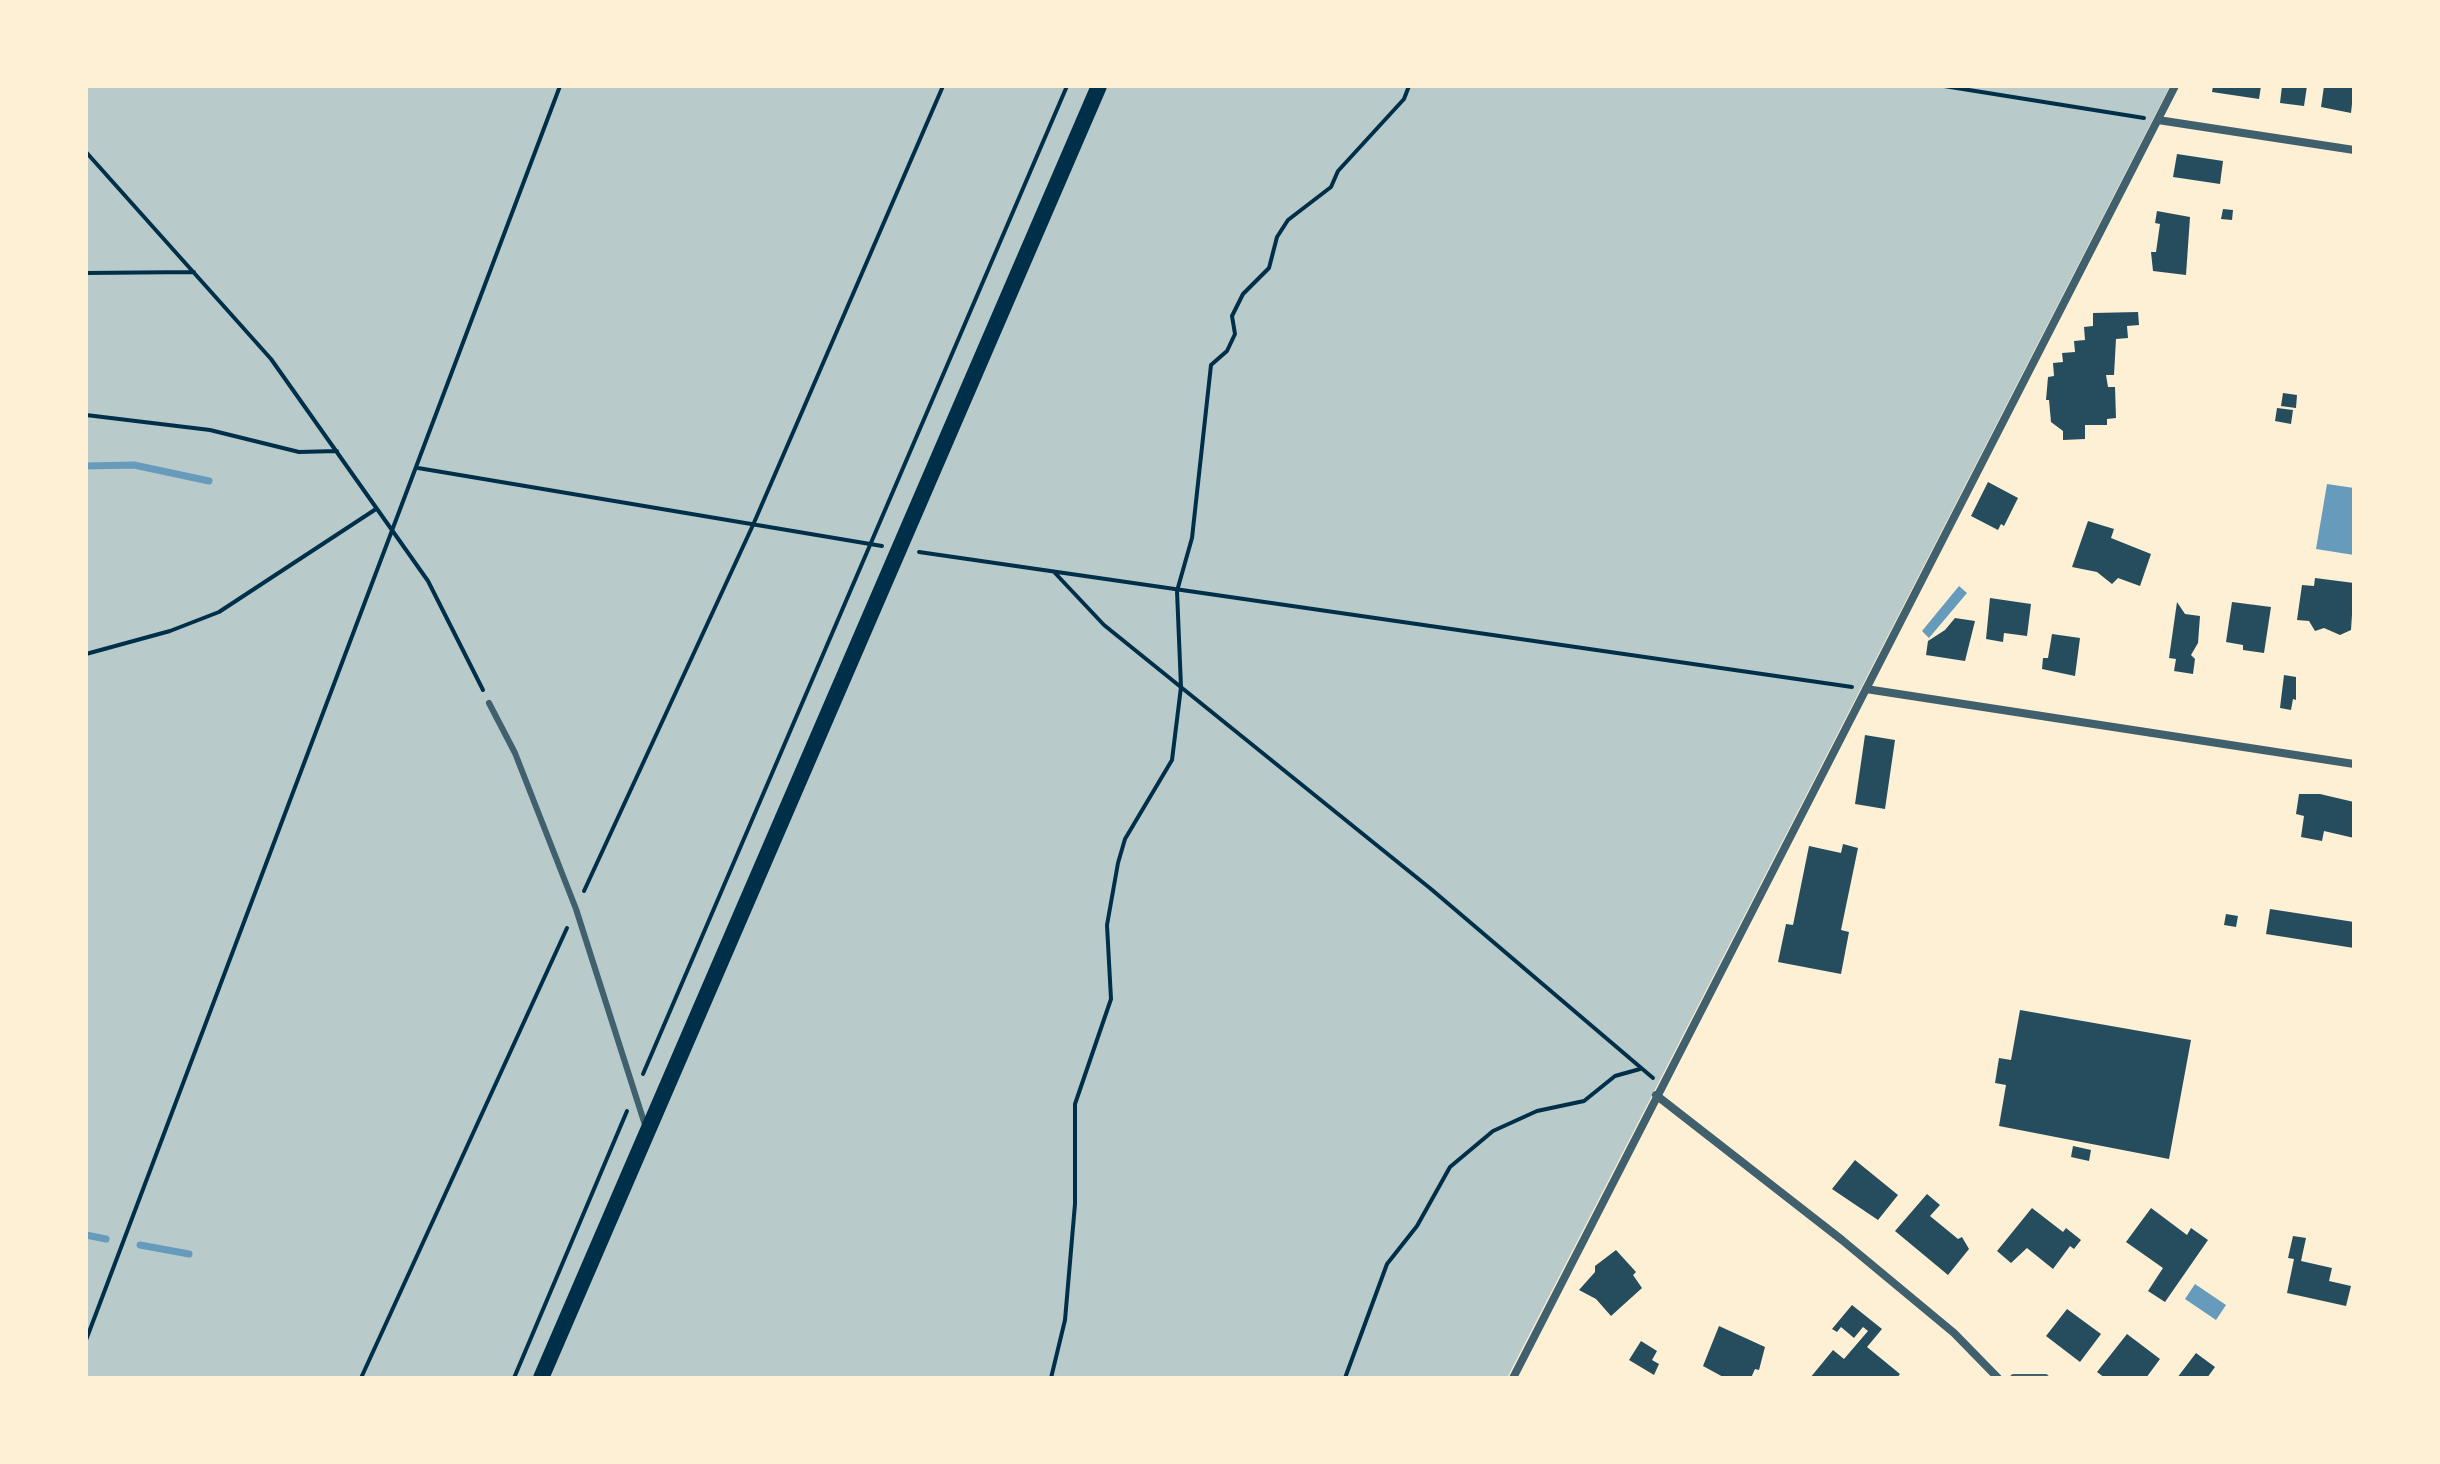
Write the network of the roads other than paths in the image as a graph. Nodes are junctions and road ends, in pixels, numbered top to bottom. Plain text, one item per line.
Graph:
1 (1099, 86) edge
2 (2175, 86) edge
3 (2158, 120) junction
4 (2354, 150) edge
5 (1866, 689) junction
6 (489, 703) road end
7 (2354, 764) edge
8 (1656, 1095) junction
9 (647, 1132) junction
10 (541, 1378) edge
11 (1513, 1378) edge
12 (1998, 1378) edge
13 (2014, 1378) edge
14 (2045, 1378) edge

1 - 9 main road
2 - 3 street
3 - 4 street
3 - 5 street
5 - 7 street
5 - 8 street
6 - 9 lane
8 - 11 street
8 - 12 street
9 - 10 main road
13 - 14 street

